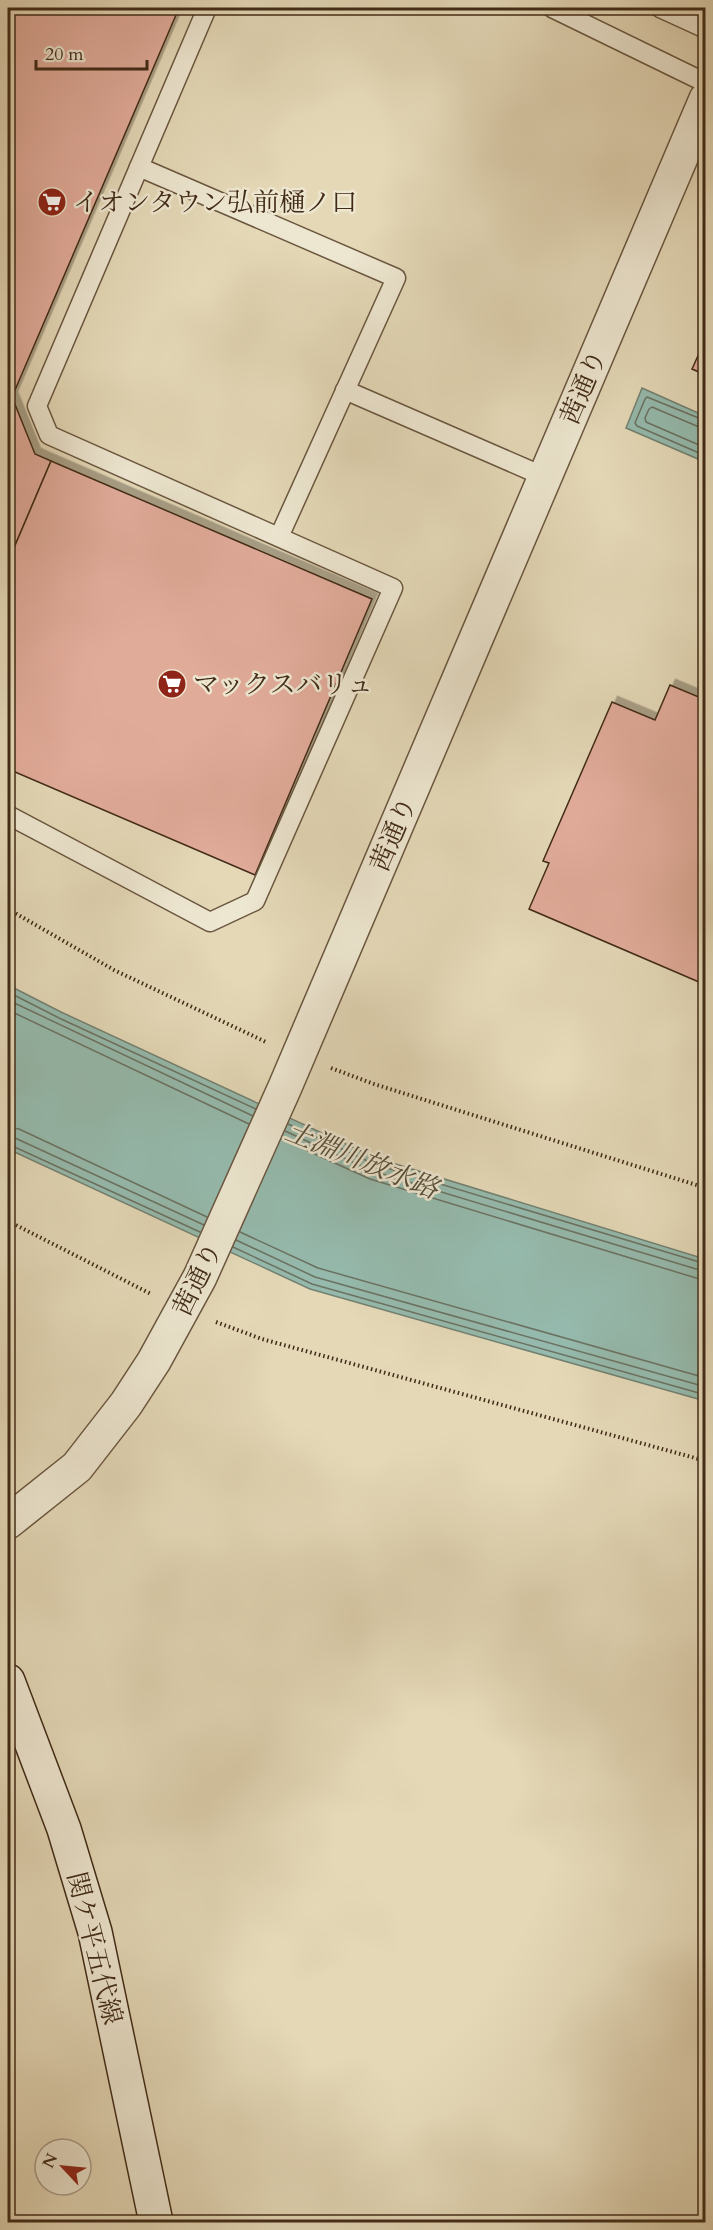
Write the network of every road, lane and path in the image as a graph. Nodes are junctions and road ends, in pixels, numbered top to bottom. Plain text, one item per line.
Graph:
1 (207, 8) edge
2 (552, 8) edge
3 (660, 8) edge
4 (705, 29) edge
5 (705, 82) edge
6 (705, 99) edge
7 (139, 167) junction
8 (345, 390) junction
9 (545, 477) junction
10 (279, 537) junction
11 (8, 815) edge
12 (8, 909) edge
13 (298, 1056) junction
14 (705, 1188) edge
15 (8, 1221) edge
16 (183, 1309) junction
17 (705, 1461) edge
18 (8, 1522) edge
19 (8, 1681) edge
20 (156, 2223) edge

1 - 7 lane
2 - 5 lane
3 - 4 lane
6 - 9 street, 茜通り
7 - 8 lane
7 - 10 lane
8 - 9 lane
8 - 10 lane
9 - 13 street, 茜通り
10 - 11 lane
12 - 13 path
13 - 14 path
13 - 16 street, 茜通り
15 - 16 path
16 - 17 path
16 - 18 street, 茜通り
19 - 20 street, 関ケ平五代線

